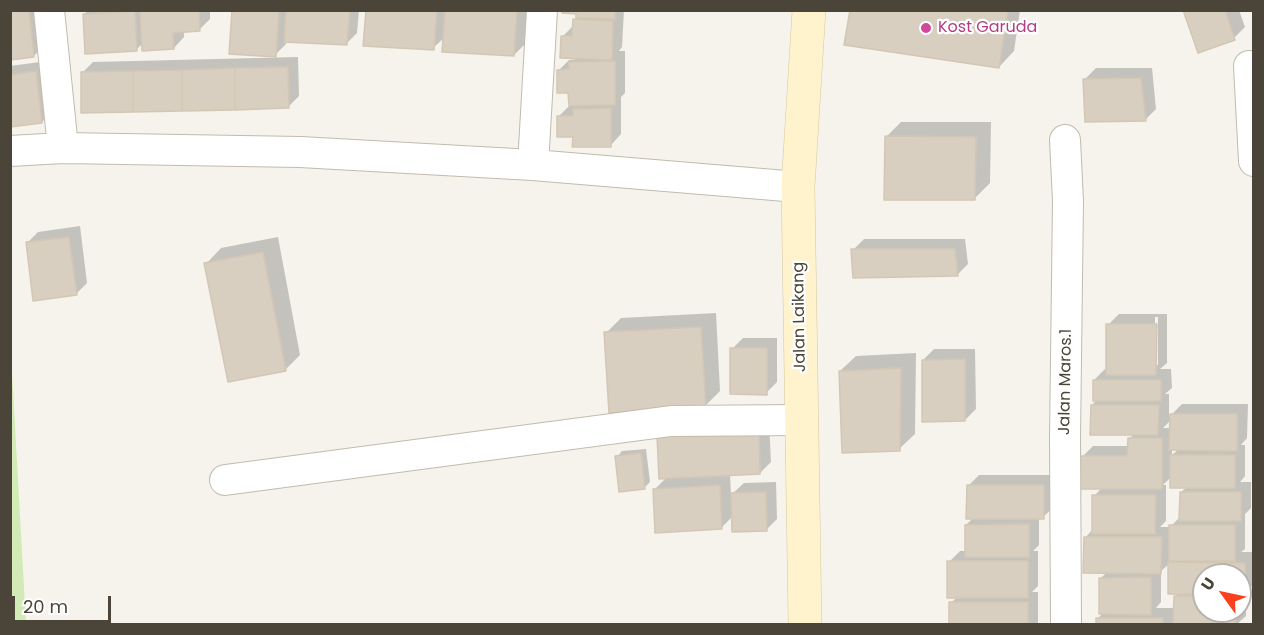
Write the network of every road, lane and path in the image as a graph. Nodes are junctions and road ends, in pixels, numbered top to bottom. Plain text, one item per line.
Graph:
1 (49, 10) edge
2 (542, 10) edge
3 (809, 10) edge
4 (1249, 66) dead end
5 (1065, 140) dead end
6 (63, 148) junction
7 (10, 151) edge
8 (1253, 155) edge
9 (533, 165) junction
10 (798, 187) junction
11 (801, 420) junction
12 (225, 480) dead end
13 (805, 624) edge
14 (1066, 624) edge

1 - 6 street
2 - 9 street
3 - 10 main road, Jalan Laikang
4 - 8 street
5 - 14 street, Jalan Maros.1
6 - 7 street
6 - 9 street
9 - 10 street
10 - 11 main road, Jalan Laikang
11 - 12 street
11 - 13 main road, Jalan Laikang

